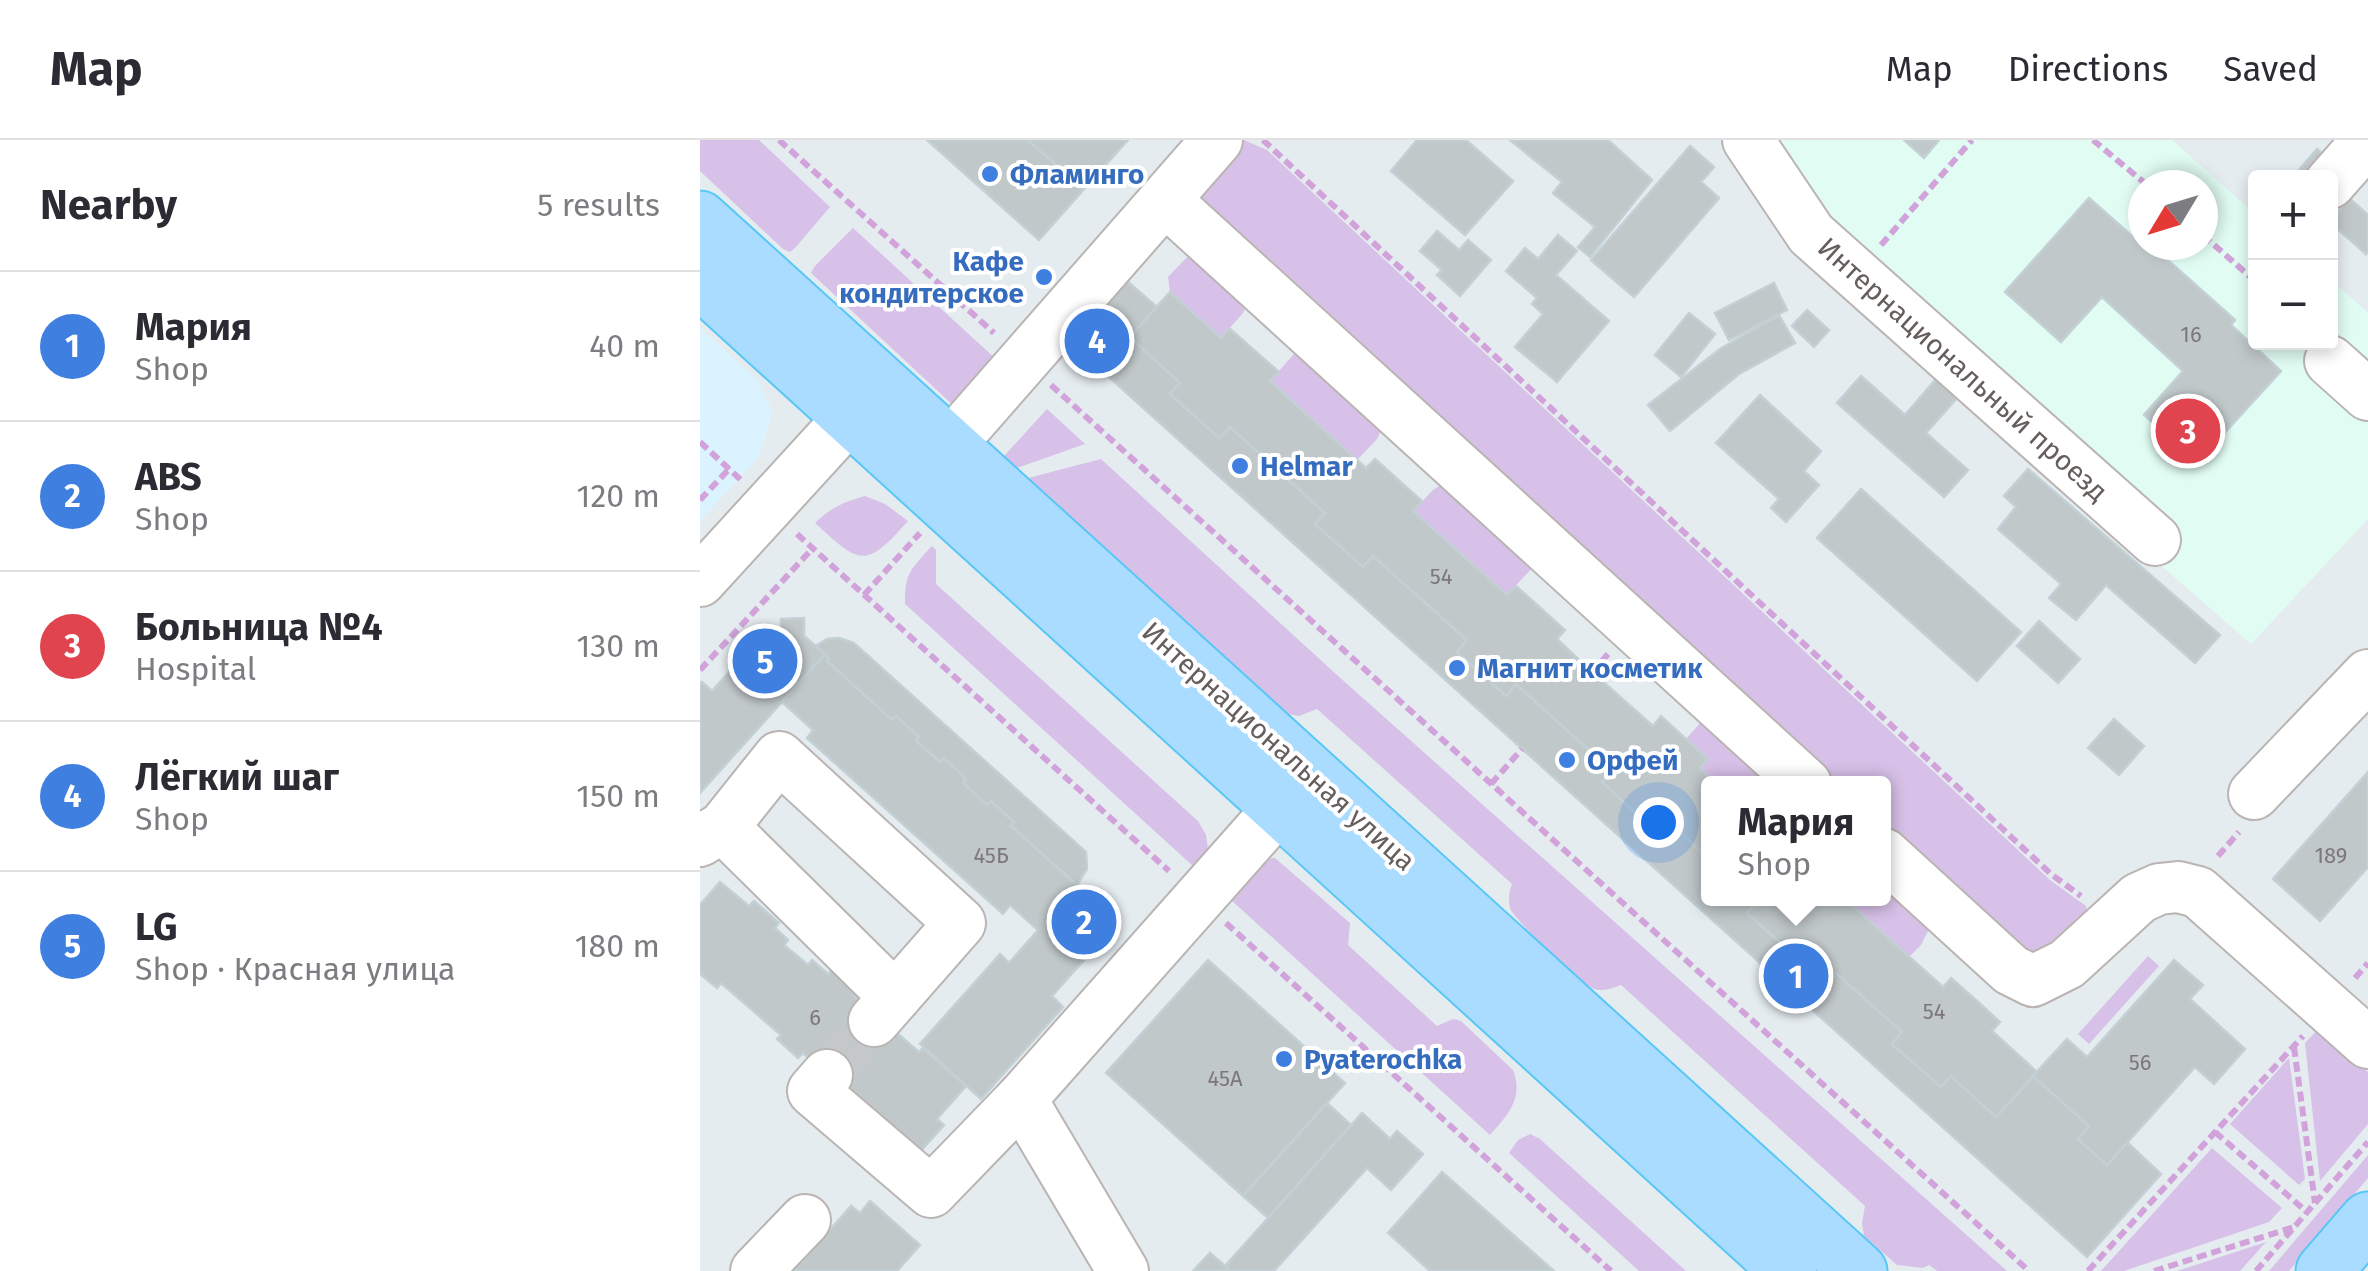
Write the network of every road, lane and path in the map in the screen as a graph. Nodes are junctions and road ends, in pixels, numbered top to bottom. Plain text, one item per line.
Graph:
1 (779, 140) edge
2 (1217, 140) edge
3 (1264, 140) edge
4 (1748, 140) edge
5 (1972, 140) edge
6 (2093, 140) edge
7 (2368, 140) edge
8 (2128, 170) edge
9 (2338, 174) edge
10 (1164, 200) junction
11 (700, 219) edge
12 (2218, 249) edge
13 (1857, 274) junction
14 (2248, 275) edge
15 (700, 280) edge
16 (1025, 361) junction
17 (2330, 362) dead end
18 (2368, 395) edge
19 (865, 400) junction
20 (700, 442) edge
21 (949, 446) junction
22 (729, 468) junction
23 (700, 500) edge
24 (768, 506) junction
25 (2156, 540) dead end
26 (812, 548) junction
27 (700, 581) edge
28 (700, 670) edge
29 (2368, 675) edge
30 (1522, 749) dead end
31 (1797, 776) edge
32 (1491, 784) junction
33 (2254, 794) joint
34 (1278, 808) junction
35 (711, 834) edge
36 (1891, 860) edge
37 (2198, 892) junction
38 (1199, 898) junction
39 (2115, 920) junction
40 (2368, 963) edge
41 (2328, 1008) junction
42 (2368, 1044) edge
43 (2294, 1046) junction
44 (827, 1075) dead end
45 (1021, 1099) junction
46 (2215, 1132) junction
47 (2368, 1142) edge
48 (2315, 1203) junction
49 (2307, 1212) junction
50 (805, 1220) dead end
51 (2368, 1220) edge
52 (2295, 1226) junction
53 (756, 1271) edge
54 (1123, 1271) edge
55 (1611, 1271) edge
56 (1789, 1271) edge
57 (1859, 1271) edge
58 (2028, 1271) edge
59 (2088, 1271) edge
60 (2154, 1271) edge
61 (2256, 1271) edge
62 (2324, 1271) edge

1 - 16 path
2 - 10 street
3 - 39 path
4 - 13 street, Интернациональный проезд
5 - 13 path
6 - 8 path
7 - 9 street
10 - 16 street
10 - 31 street
11 - 19 main road, Интернациональная улица
12 - 14 path
13 - 25 street, Интернациональный проезд
15 - 19 main road, Интернациональная улица
16 - 21 street
16 - 32 path
17 - 18 street
19 - 21 main road, Интернациональная улица
19 - 24 street
19 - 34 main road, Интернациональная улица
20 - 22 path
21 - 57 main road, Интернациональная улица
22 - 23 path
22 - 24 path
24 - 26 path
24 - 27 street
26 - 28 path
26 - 38 path
29 - 33 street
30 - 32 path
32 - 58 path
33 - 37 path
34 - 38 street
34 - 56 main road, Интернациональная улица
35 - 35 street
36 - 39 street
37 - 39 street
37 - 41 street
38 - 45 street
38 - 55 path
40 - 41 path
41 - 42 street
41 - 43 path
43 - 46 path
43 - 48 path
44 - 45 street
45 - 54 street
46 - 49 path
46 - 59 path
47 - 48 path
48 - 49 path
49 - 52 path
50 - 53 street
51 - 62 main road
52 - 60 path
52 - 61 path

